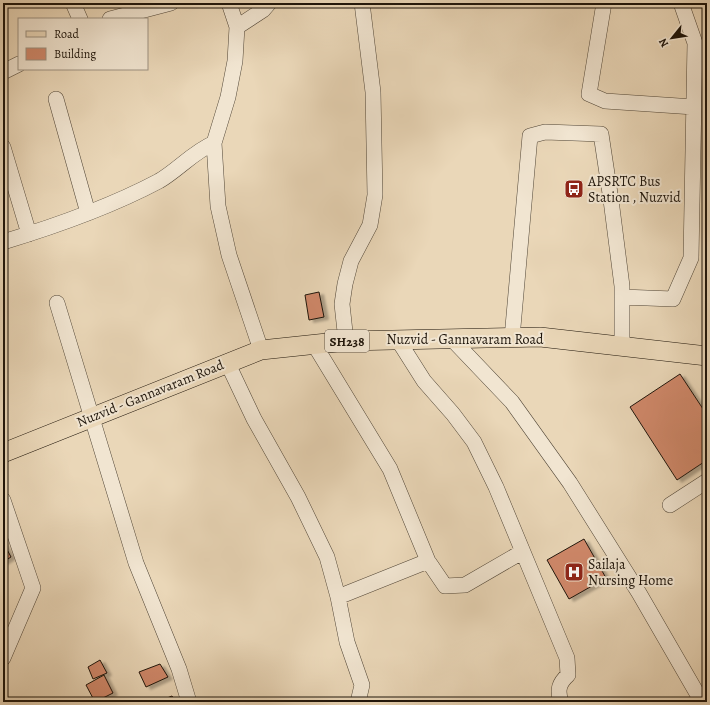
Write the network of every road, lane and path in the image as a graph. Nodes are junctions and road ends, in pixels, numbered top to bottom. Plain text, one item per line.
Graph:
1 (72, 3) edge
2 (171, 3) edge
3 (229, 3) edge
4 (269, 3) edge
5 (362, 3) edge
6 (604, 3) edge
7 (681, 3) edge
8 (80, 18) edge
9 (114, 18) edge
10 (237, 26) junction
11 (18, 64) edge
12 (3, 72) edge
13 (56, 100) dead end
14 (694, 107) junction
15 (214, 143) junction
16 (3, 147) edge
17 (88, 213) junction
18 (29, 234) junction
19 (3, 242) edge
20 (622, 297) junction
21 (57, 303) dead end
22 (451, 338) junction
23 (512, 338) junction
24 (398, 340) junction
25 (346, 341) junction
26 (314, 344) junction
27 (622, 347) junction
28 (261, 350) junction
29 (707, 356) edge
30 (227, 362) junction
31 (92, 417) junction
32 (3, 452) edge
33 (707, 481) edge
34 (3, 500) edge
35 (670, 505) dead end
36 (522, 552) junction
37 (428, 560) junction
38 (338, 597) junction
39 (5, 651) edge
40 (354, 701) edge
41 (189, 702) edge
42 (561, 702) edge
43 (702, 702) edge

1 - 8 street
2 - 9 street
3 - 10 street
4 - 10 street
5 - 25 street
6 - 14 street
7 - 14 street
10 - 15 street
11 - 12 street
13 - 17 street
14 - 20 street
15 - 17 street
15 - 28 street
16 - 18 street
17 - 18 street
18 - 19 street
20 - 23 street
20 - 27 street
21 - 31 street
22 - 23 main road, Nuzvid - Gannavaram Road / SH238
22 - 24 main road, Nuzvid - Gannavaram Road / SH238
22 - 43 street
23 - 27 main road, Nuzvid - Gannavaram Road / SH238
24 - 25 main road, Nuzvid - Gannavaram Road / SH238
24 - 36 street
25 - 26 main road, Nuzvid - Gannavaram Road / SH238
26 - 28 main road, Nuzvid - Gannavaram Road / SH238
26 - 37 street
27 - 29 main road, Nuzvid - Gannavaram Road / SH238
28 - 30 main road, Nuzvid - Gannavaram Road / SH238
30 - 31 main road, Nuzvid - Gannavaram Road / SH238
30 - 38 street
31 - 32 main road, Nuzvid - Gannavaram Road / SH238
31 - 41 street
33 - 35 street
34 - 39 street
36 - 37 street
36 - 42 street
37 - 38 street
38 - 40 street

